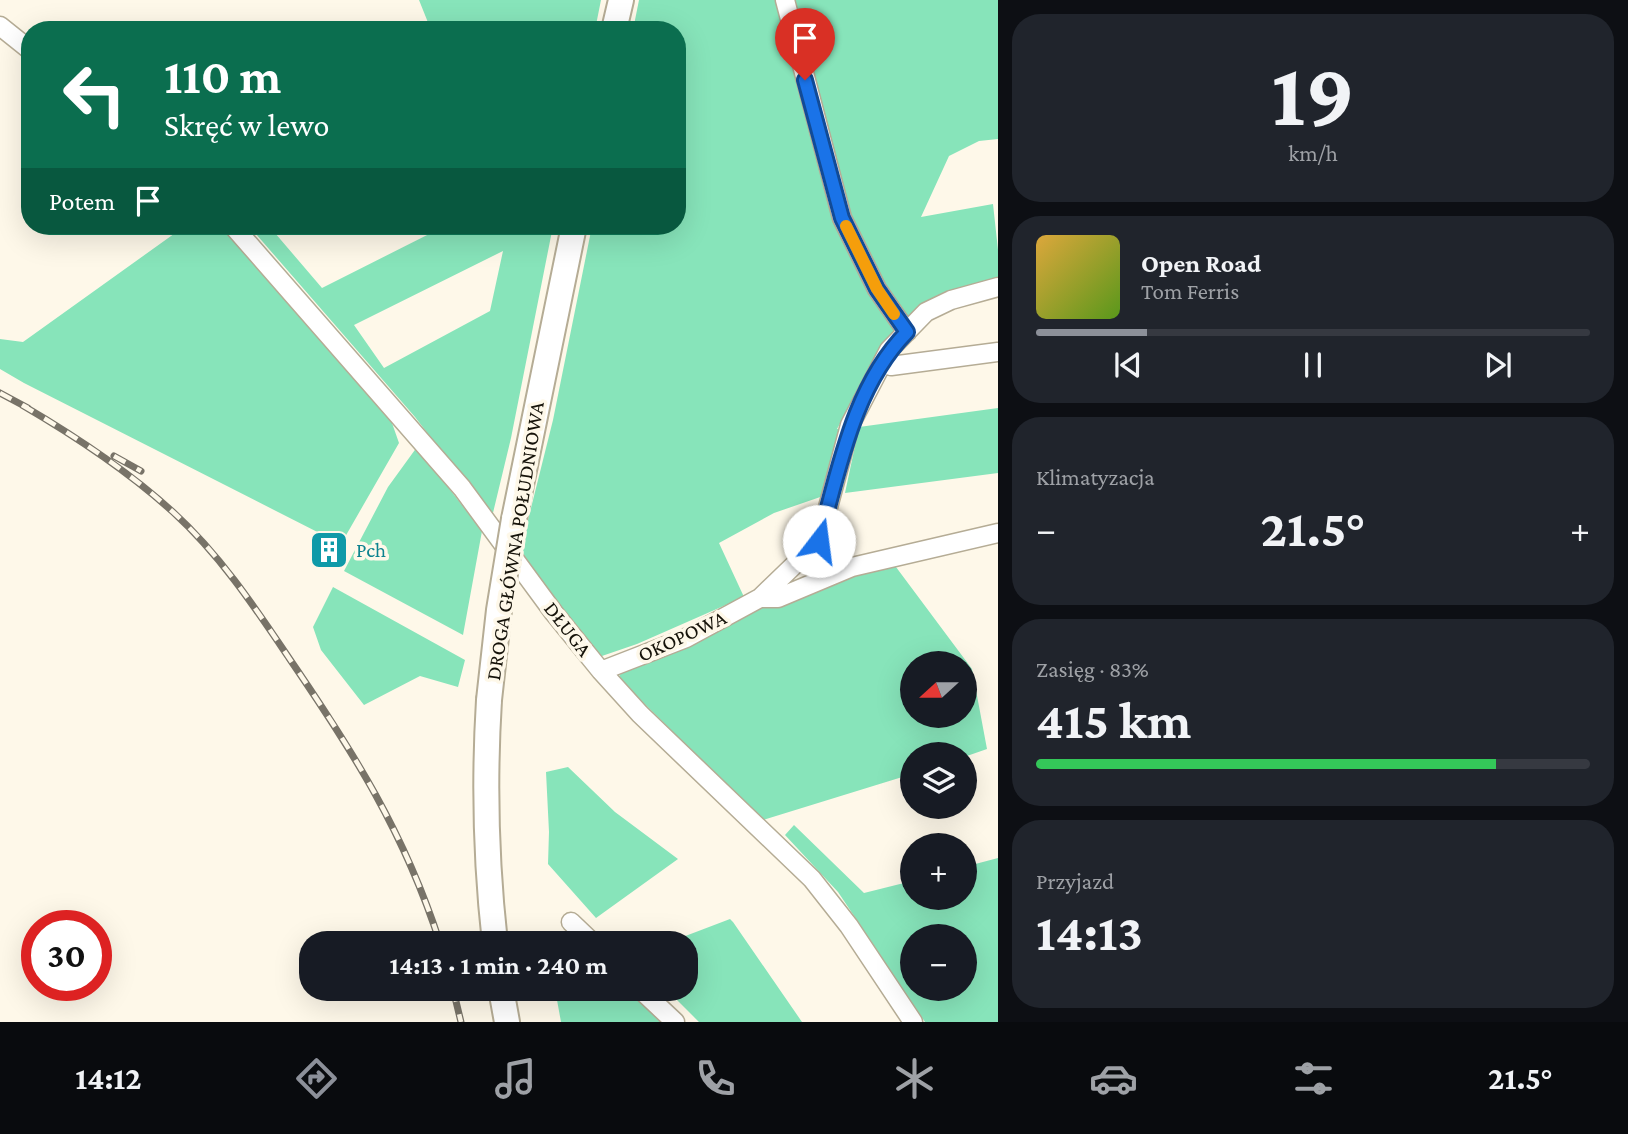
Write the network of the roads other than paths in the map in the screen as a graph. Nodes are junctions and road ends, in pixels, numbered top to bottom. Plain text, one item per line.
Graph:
1 (621, 0) edge
2 (785, 0) edge
3 (616, 21) edge
4 (0, 26) edge
5 (21, 43) edge
6 (241, 235) edge
7 (572, 235) edge
8 (998, 287) edge
9 (907, 332) junction
10 (998, 352) edge
11 (883, 363) junction
12 (998, 533) edge
13 (760, 597) junction
14 (601, 671) junction
15 (571, 922) dead end
16 (494, 931) edge
17 (580, 931) edge
18 (503, 1001) edge
19 (653, 1001) edge
20 (507, 1022) edge
21 (675, 1022) edge
22 (913, 1022) edge

1 - 3 main road
2 - 9 street
4 - 5 street
6 - 14 street, DŁUGA
7 - 16 main road, DROGA GŁÓWNA POŁUDNIOWA, bridge
8 - 9 street, OKOPOWA
9 - 11 street, OKOPOWA
10 - 11 street
11 - 13 street, OKOPOWA
12 - 13 street, OKOPOWA
13 - 14 street, OKOPOWA
14 - 22 street, DŁUGA
15 - 17 street
18 - 20 main road
19 - 21 street

